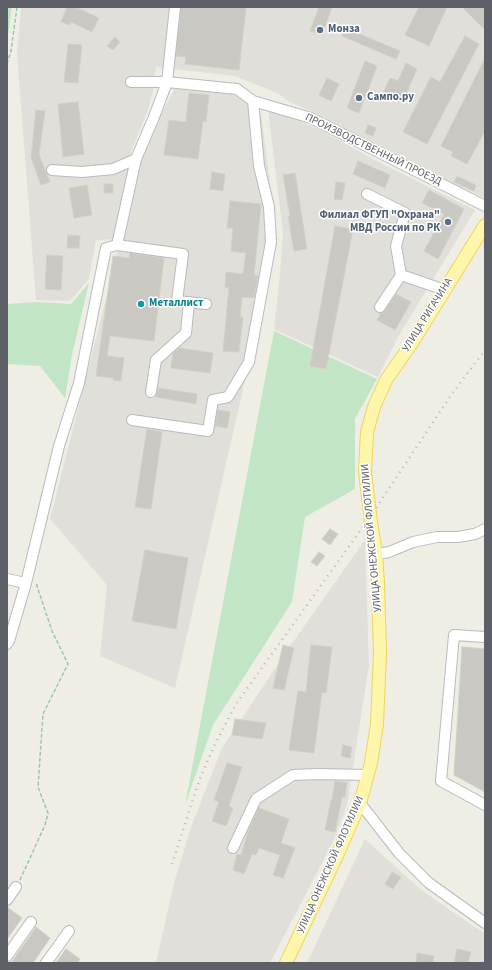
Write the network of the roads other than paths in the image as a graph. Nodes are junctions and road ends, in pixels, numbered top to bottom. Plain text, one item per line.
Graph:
1 (175, 7) edge
2 (131, 82) dead end
3 (167, 82) junction
4 (253, 101) junction
5 (136, 159) junction
6 (52, 170) dead end
7 (367, 194) dead end
8 (485, 206) edge
9 (485, 225) edge
10 (117, 245) junction
11 (401, 275) junction
12 (445, 290) junction
13 (189, 302) junction
14 (206, 304) dead end
15 (380, 307) dead end
16 (151, 392) dead end
17 (374, 407) joint
18 (132, 420) dead end
19 (485, 529) edge
20 (376, 554) junction
21 (7, 579) edge
22 (31, 583) junction
23 (485, 637) edge
24 (7, 644) edge
25 (368, 775) junction
26 (360, 804) junction
27 (485, 805) edge
28 (233, 848) dead end
29 (16, 888) road end
30 (7, 900) edge
31 (31, 922) dead end
32 (485, 924) edge
33 (69, 931) dead end
34 (7, 956) edge
35 (46, 963) edge
36 (286, 963) edge

1 - 3 street
2 - 3 street, ПРОИЗВОДСТВЕННЫЙ ПРОЕЗД
3 - 4 street, ПРОИЗВОДСТВЕННЫЙ ПРОЕЗД
3 - 5 street
4 - 8 street, ПРОИЗВОДСТВЕННЫЙ ПРОЕЗД
4 - 18 street
5 - 6 street
5 - 10 street
7 - 11 street
9 - 12 main road, УЛИЦА РИГАЧИНА
10 - 13 street
10 - 22 street
11 - 12 street
11 - 15 street
12 - 17 main road, УЛИЦА РИГАЧИНА
13 - 14 street
13 - 16 street
17 - 20 main road, УЛИЦА ОНЕЖСКОЙ ФЛОТИЛИИ
19 - 20 street
20 - 25 street
21 - 22 street
22 - 24 street
23 - 27 street
25 - 26 street
25 - 28 street
26 - 32 street
26 - 36 main road, УЛИЦА ОНЕЖСКОЙ ФЛОТИЛИИ
29 - 30 street
31 - 34 street
33 - 35 street

